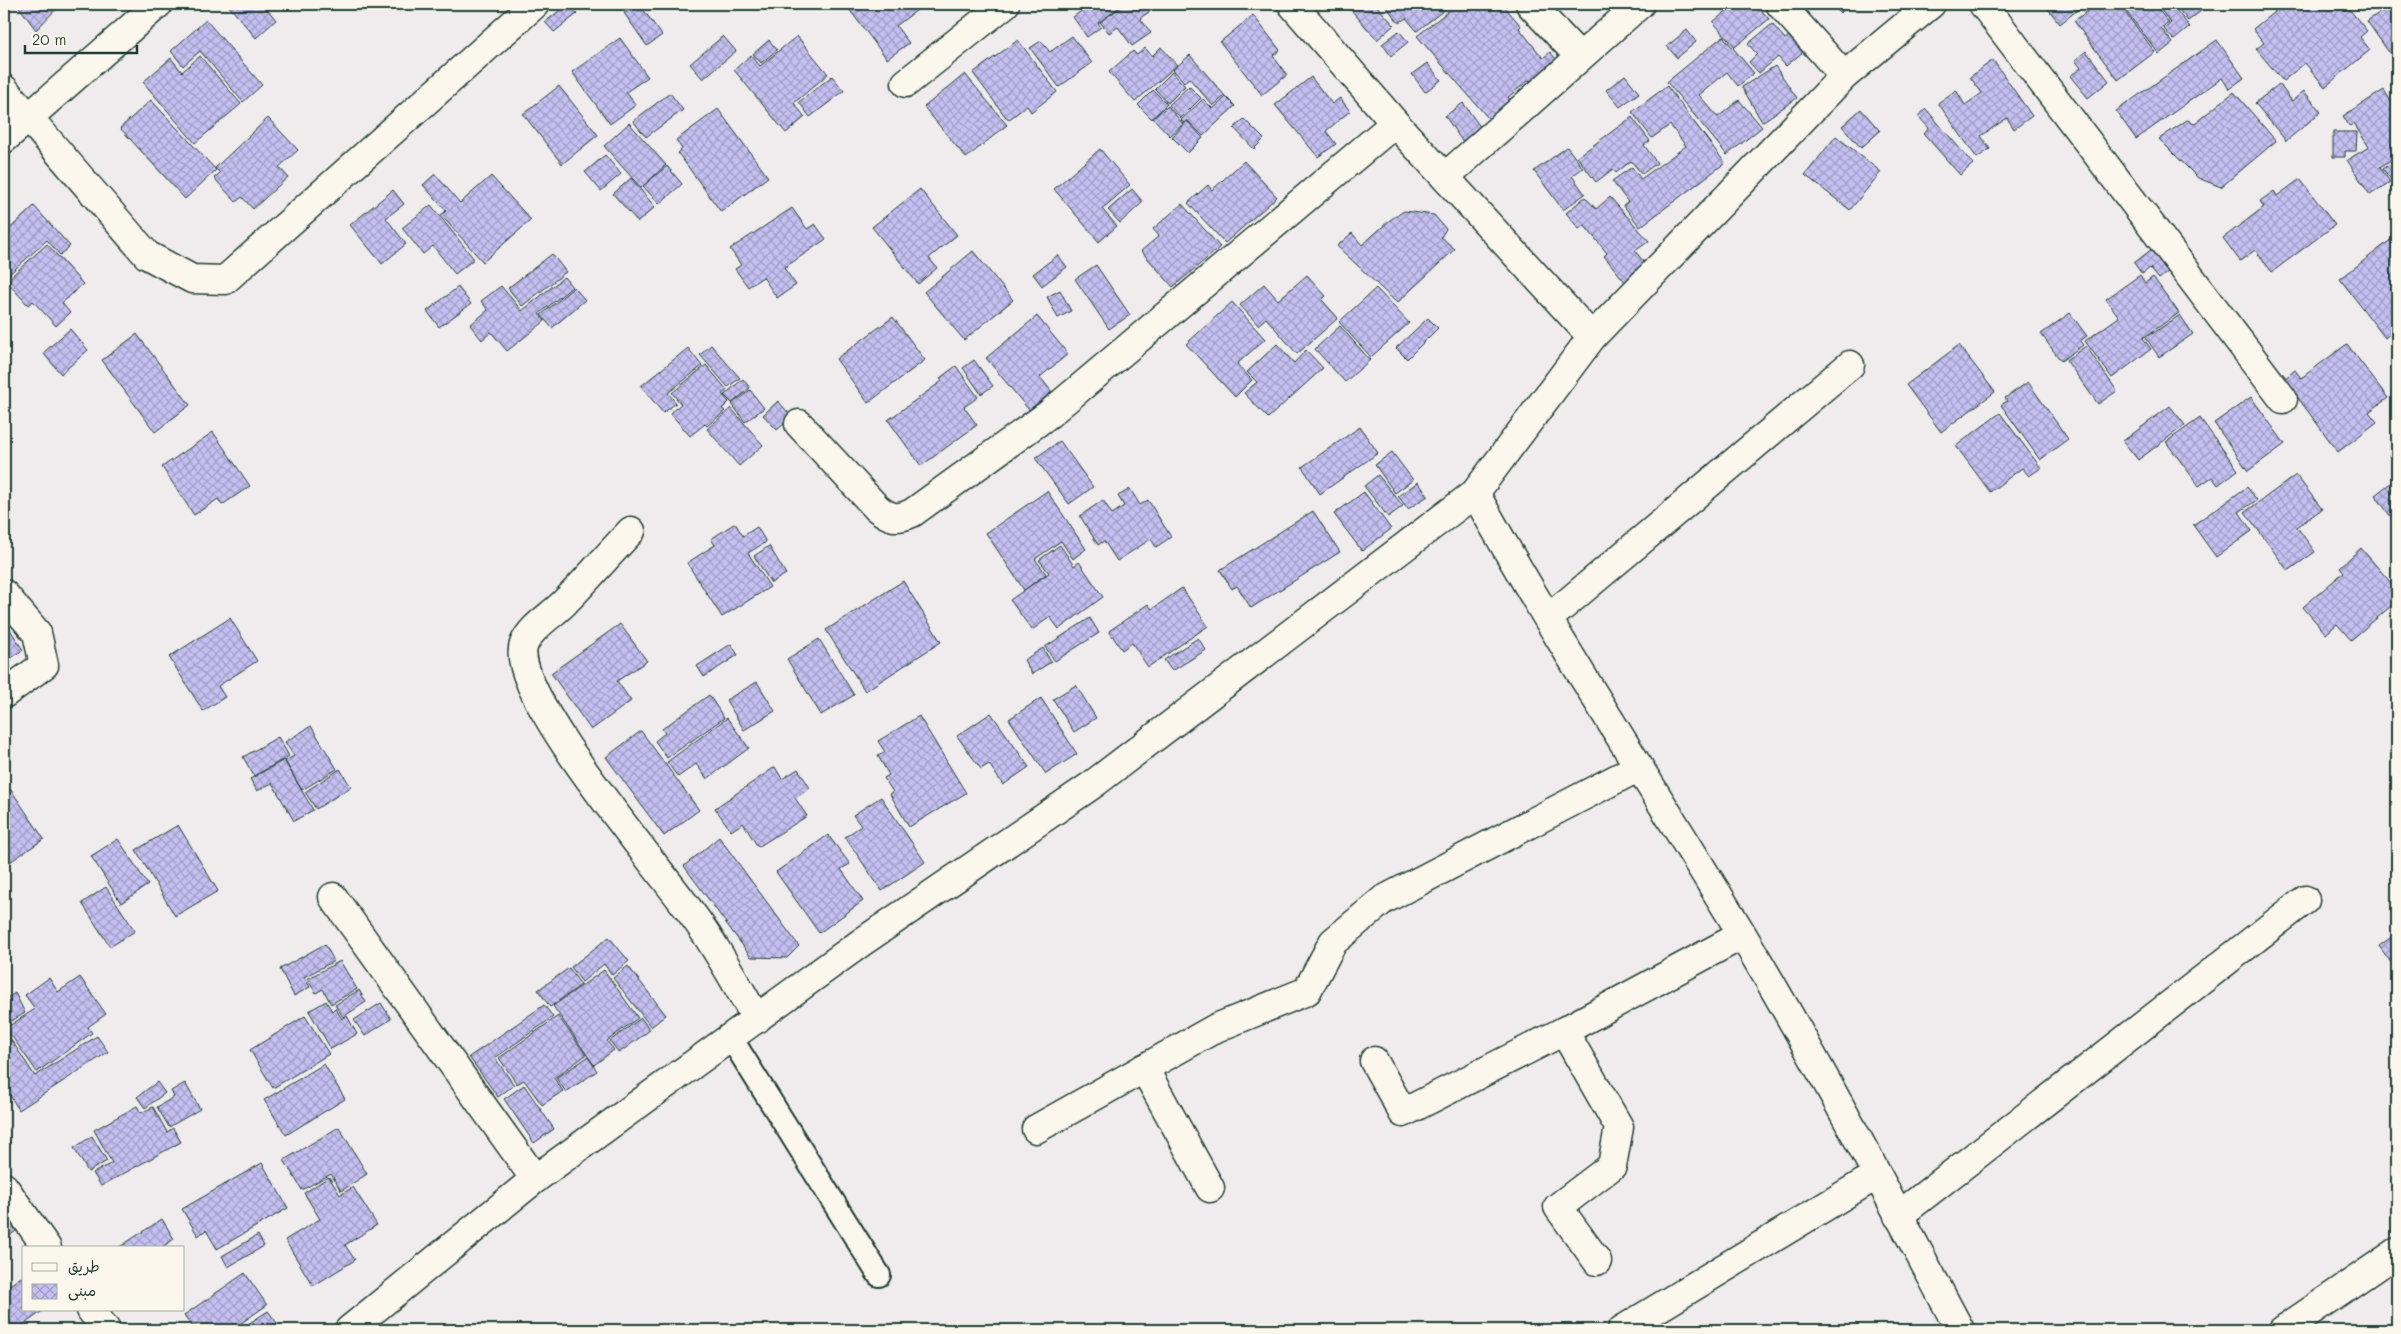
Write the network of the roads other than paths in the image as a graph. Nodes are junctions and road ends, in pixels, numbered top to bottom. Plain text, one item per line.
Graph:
1 (158, 4) edge
2 (535, 4) edge
3 (1005, 4) edge
4 (1292, 4) edge
5 (1530, 4) edge
6 (1640, 4) edge
7 (1780, 4) edge
8 (1931, 4) edge
9 (1983, 4) edge
10 (1579, 56) junction
11 (1844, 76) junction
12 (906, 83) dead end
13 (4, 89) edge
14 (28, 116) junction
15 (1395, 124) junction
16 (4, 139) edge
17 (1446, 176) junction
18 (1592, 336) junction
19 (1850, 364) dead end
20 (2284, 399) dead end
21 (799, 424) dead end
22 (1475, 493) junction
23 (630, 531) dead end
24 (4, 594) edge
25 (1549, 618) junction
26 (4, 694) edge
27 (1638, 767) junction
28 (333, 897) dead end
29 (2305, 900) dead end
30 (1742, 935) junction
31 (757, 1019) junction
32 (1564, 1031) junction
33 (731, 1038) junction
34 (1374, 1061) dead end
35 (1144, 1068) junction
36 (1036, 1129) dead end
37 (1876, 1175) junction
38 (535, 1179) junction
39 (4, 1187) edge
40 (1210, 1188) dead end
41 (1898, 1216) junction
42 (46, 1246) edge
43 (2397, 1252) edge
44 (1597, 1261) dead end
45 (879, 1275) dead end
46 (93, 1312) edge
47 (106, 1330) edge
48 (349, 1330) edge
49 (1622, 1330) edge
50 (1960, 1330) edge
51 (2283, 1330) edge

1 - 14 street
2 - 14 street
3 - 12 street
4 - 15 street
5 - 10 street
6 - 10 street
7 - 11 street
8 - 11 street
9 - 20 street
10 - 17 street
11 - 18 street
13 - 14 street
14 - 16 street
15 - 17 street
15 - 21 street
17 - 18 street
18 - 22 street
19 - 25 street
22 - 25 street
22 - 31 street
23 - 31 street
24 - 26 street
25 - 27 street
27 - 30 street
27 - 35 street
28 - 38 street
29 - 41 street
30 - 32 street
30 - 37 street
31 - 33 street
32 - 34 street
32 - 44 street
33 - 38 street
33 - 45 lane
35 - 36 street
35 - 40 street
37 - 41 street
37 - 49 street
38 - 48 street
39 - 42 street
41 - 50 street
43 - 51 street
46 - 47 street

